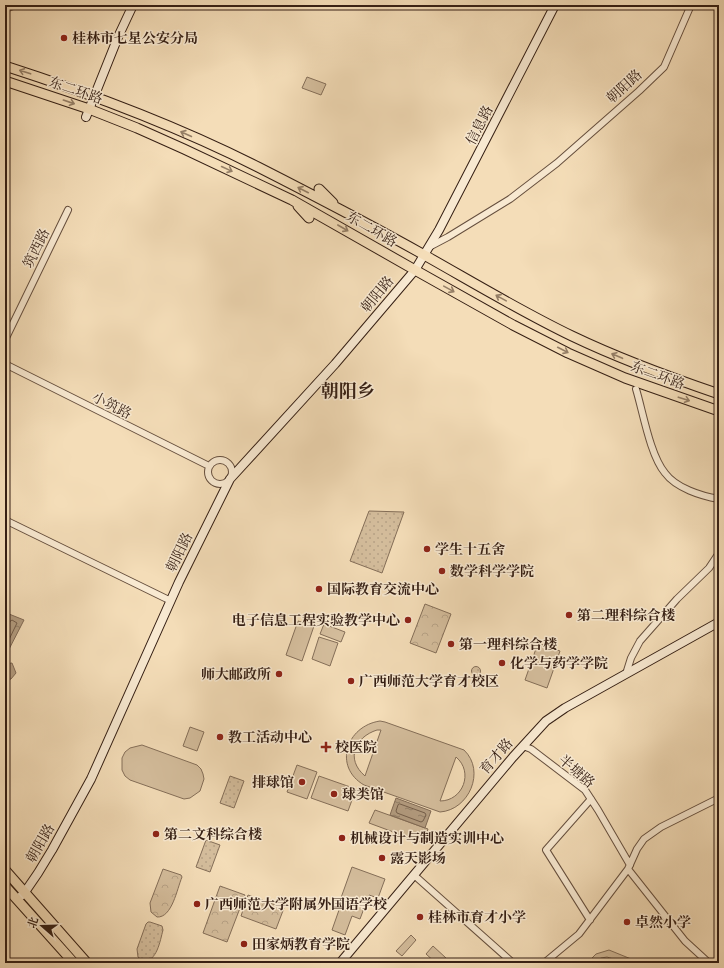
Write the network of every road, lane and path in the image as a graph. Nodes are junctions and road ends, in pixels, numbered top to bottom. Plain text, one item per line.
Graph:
1 (133, 5) edge
2 (555, 5) edge
3 (691, 5) edge
4 (5, 66) edge
5 (5, 81) edge
6 (94, 95) junction
7 (87, 113) junction
8 (320, 189) dead end
9 (292, 200) junction
10 (68, 210) dead end
11 (340, 210) junction
12 (309, 218) dead end
13 (429, 247) junction
14 (424, 255) junction
15 (414, 270) junction
16 (5, 340) edge
17 (5, 364) edge
18 (636, 389) dead end
19 (719, 394) edge
20 (719, 411) edge
21 (209, 466) junction
22 (230, 479) junction
23 (719, 499) edge
24 (5, 520) edge
25 (719, 553) edge
26 (171, 601) junction
27 (719, 622) edge
28 (626, 674) junction
29 (523, 746) junction
30 (719, 798) edge
31 (591, 799) junction
32 (629, 867) junction
33 (5, 870) edge
34 (414, 875) junction
35 (5, 886) edge
36 (25, 892) junction
37 (17, 899) junction
38 (590, 920) junction
39 (74, 963) edge
40 (87, 963) edge
41 (340, 963) edge
42 (513, 963) edge
43 (544, 963) edge
44 (709, 963) edge

1 - 6 street
2 - 13 street, 信息路
3 - 13 street, 朝阳路
6 -> 4 main road, 东二环路
5 -> 7 main road, 东二环路
6 - 7 street
11 -> 6 main road, 东二环路
7 -> 9 main road, 东二环路
8 - 11 main road
9 - 12 main road
9 -> 15 main road, 东二环路
10 - 16 street, 筑西路
11 - 14 main road, 东二环路
13 - 14 street, 信息路
14 - 15 street, 朝阳路
19 -> 14 main road, 东二环路
15 -> 20 main road, 东二环路
15 - 22 street, 朝阳路
17 - 21 street, 小筑路
18 - 23 street
21 - 22 street
21 - 22 street
22 - 26 street, 朝阳路
24 - 26 street
25 - 28 street
26 - 36 street, 朝阳路
27 - 28 street, 育才路
28 - 29 street, 育才路
29 - 31 street, 半塘路
29 - 34 street, 育才路
30 - 32 street
31 - 32 street, 半塘路
31 - 38 street
32 - 38 street
32 - 44 street, 半塘路
33 - 36 main road
34 - 41 street, 育才路
34 - 42 street
35 - 37 main road
36 - 37 street, 朝阳路
36 - 40 main road
37 - 39 main road
38 - 43 street

